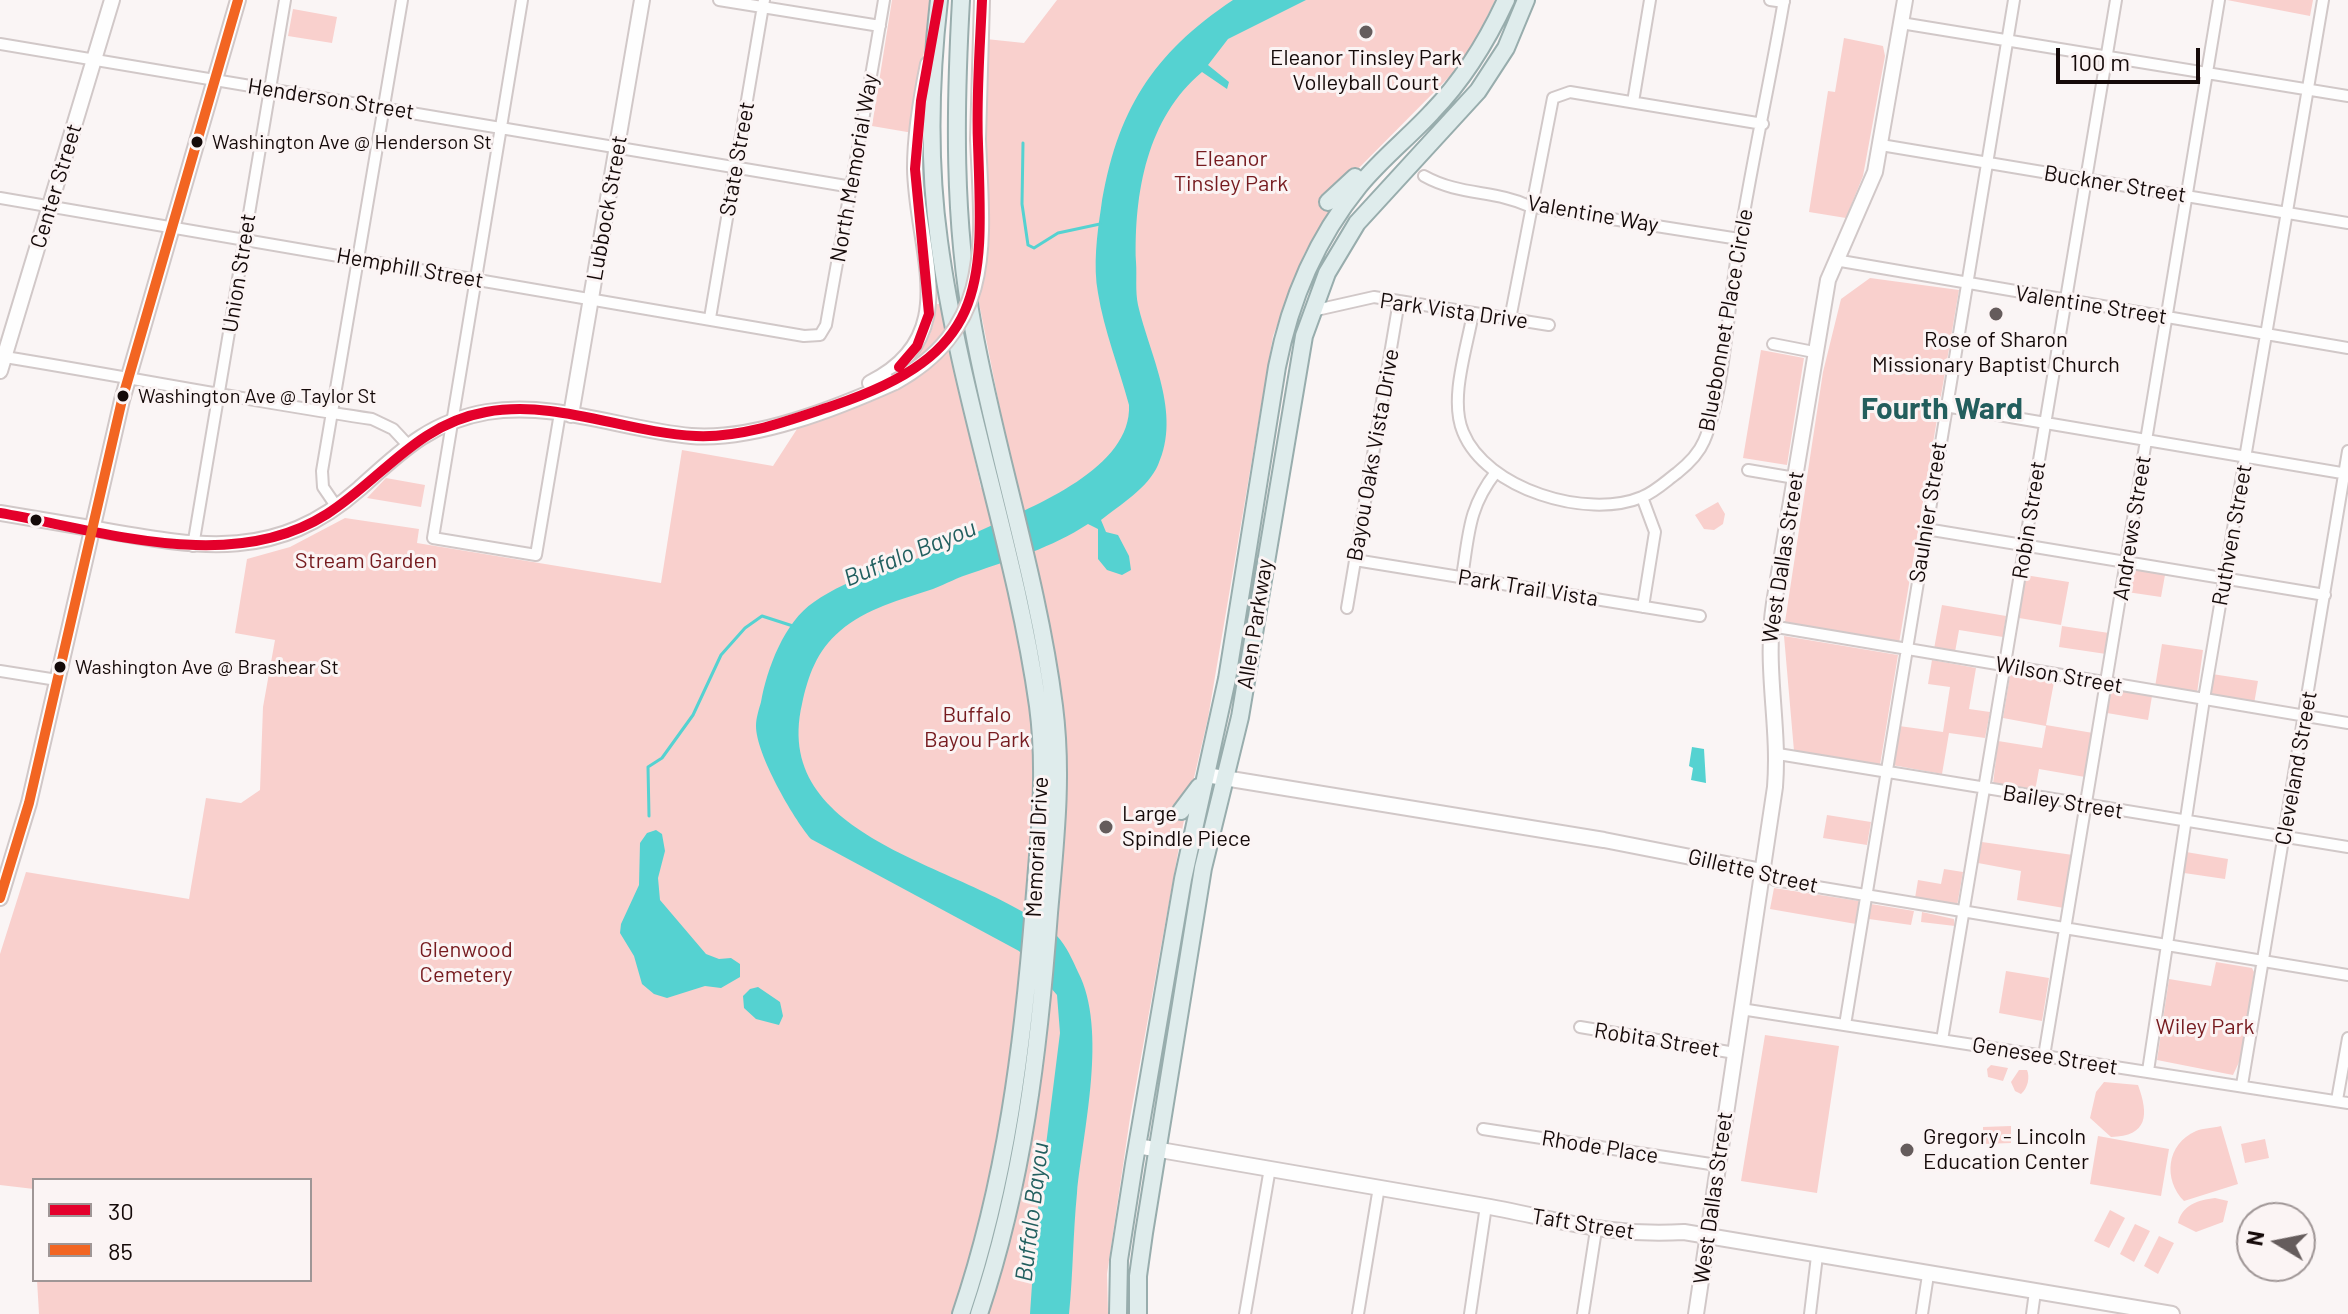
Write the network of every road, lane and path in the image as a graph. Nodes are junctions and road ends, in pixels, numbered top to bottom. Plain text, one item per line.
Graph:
1 (112, 0) edge
2 (238, 0) edge
3 (285, 0) edge
4 (402, 0) edge
5 (522, 0) edge
6 (642, 0) edge
7 (719, 0) edge
8 (884, 0) edge
9 (939, 0) edge
10 (961, 0) edge
11 (972, 0) edge
12 (982, 0) edge
13 (1506, 0) edge
14 (1650, 0) edge
15 (1770, 0) edge
16 (1905, 0) edge
17 (2014, 0) edge
18 (2116, 0) edge
19 (2219, 0) edge
20 (2323, 0) edge
21 (1784, 1) edge
22 (764, 4) edge
23 (1525, 4) edge
24 (1901, 23) junction
25 (936, 24) junction
26 (880, 26) junction
27 (2006, 40) junction
28 (0, 44) edge
29 (2107, 57) junction
30 (93, 59) junction
31 (2208, 73) junction
32 (213, 80) junction
33 (270, 89) junction
34 (2308, 90) junction
35 (2348, 96) edge
36 (956, 99) junction
37 (1633, 102) junction
38 (384, 108) junction
39 (1763, 124) junction
40 (1418, 126) junction
41 (500, 128) junction
42 (1881, 145) junction
43 (617, 147) junction
44 (1986, 163) junction
45 (736, 167) junction
46 (1424, 176) dead end
47 (2086, 179) junction
48 (852, 187) junction
49 (2187, 196) junction
50 (0, 198) edge
51 (1328, 202) dead end
52 (50, 206) junction
53 (1529, 206) junction
54 (2287, 212) junction
55 (2348, 223) edge
56 (171, 227) junction
57 (1739, 239) junction
58 (244, 240) junction
59 (359, 259) junction
60 (1835, 260) junction
61 (476, 279) junction
62 (1966, 284) junction
63 (592, 299) junction
64 (2066, 300) junction
65 (1399, 301) junction
66 (1312, 311) junction
67 (1473, 313) junction
68 (710, 318) junction
69 (2165, 318) junction
70 (1510, 319) junction
71 (1549, 325) dead end
72 (820, 335) joint
73 (2266, 335) junction
74 (1773, 344) dead end
75 (2348, 348) edge
76 (1814, 352) junction
77 (2, 364) edge
78 (128, 376) junction
79 (218, 396) junction
80 (1945, 406) junction
81 (332, 413) junction
82 (566, 414) junction
83 (809, 414) junction
84 (452, 421) junction
85 (2046, 423) junction
86 (2146, 440) junction
87 (407, 444) junction
88 (2348, 451) edge
89 (2246, 457) junction
90 (995, 469) junction
91 (1748, 470) dead end
92 (1496, 472) junction
93 (2346, 474) edge
94 (1795, 478) junction
95 (1642, 497) junction
96 (336, 506) junction
97 (0, 513) edge
98 (90, 528) junction
99 (1926, 529) junction
100 (2025, 545) junction
101 (193, 546) junction
102 (1355, 560) junction
103 (2126, 562) junction
104 (1462, 577) junction
105 (2224, 578) junction
106 (2325, 595) junction
107 (1026, 607) junction
108 (1643, 607) junction
109 (1347, 608) dead end
110 (1700, 616) dead end
111 (1771, 626) junction
112 (1906, 649) junction
113 (2005, 665) junction
114 (0, 671) edge
115 (57, 680) junction
116 (2106, 682) junction
117 (2204, 699) junction
118 (2305, 716) junction
119 (2348, 723) edge
120 (1778, 754) junction
121 (1885, 774) junction
122 (1206, 775) junction
123 (1226, 778) junction
124 (1984, 790) junction
125 (2086, 806) junction
126 (1181, 811) dead end
127 (2185, 822) junction
128 (2284, 837) junction
129 (2348, 847) edge
130 (1762, 871) junction
131 (1866, 895) junction
132 (0, 898) edge
133 (1964, 914) junction
134 (2065, 929) junction
135 (2167, 946) junction
136 (2262, 961) junction
137 (2348, 975) edge
138 (1741, 1009) junction
139 (1845, 1025) junction
140 (1580, 1027) dead end
141 (2348, 1038) edge
142 (1942, 1040) junction
143 (1735, 1053) junction
144 (2044, 1056) junction
145 (2148, 1071) junction
146 (2242, 1085) junction
147 (2343, 1102) edge
148 (1483, 1129) dead end
149 (1137, 1146) junction
150 (1158, 1149) junction
151 (1717, 1165) junction
152 (1270, 1168) junction
153 (1379, 1187) junction
154 (1486, 1206) junction
155 (1596, 1230) junction
156 (1707, 1236) junction
157 (1817, 1256) junction
158 (1928, 1275) junction
159 (2035, 1292) junction
160 (2145, 1312) edge
161 (961, 1314) edge
162 (979, 1314) edge
163 (1118, 1314) edge
164 (1138, 1314) edge
165 (1245, 1314) edge
166 (1358, 1314) edge
167 (1470, 1314) edge
168 (1583, 1314) edge
169 (1696, 1314) edge
170 (1810, 1314) edge
171 (1922, 1314) edge
172 (2032, 1314) edge
173 (2172, 1314) edge

1 - 30 street, Center Street
2 - 32 street
3 - 33 street, Union Street
4 - 38 street
5 - 41 street
6 - 43 street, Lubbock Street
7 - 22 street
8 - 26 street, North Memorial Way
9 - 25 main road, Memorial Drive
10 - 36 main road, Memorial Drive
11 - 36 main road
12 - 83 street, bridge
13 - 40 main road, Allen Parkway
14 - 37 street
15 - 21 street
16 - 24 street, West Dallas Street
17 - 27 street, Saulnier Street
18 - 29 street, Robin Street
19 - 31 street, Andrews Street
20 - 34 street, Ruthven Street
21 - 39 street, Bluebonnet Place Circle
22 - 26 street
22 - 45 street, State Street
23 - 66 main road, Allen Parkway
24 - 27 street
24 - 42 street, West Dallas Street
25 - 83 street
25 - 90 main road, Memorial Drive
26 - 48 street, North Memorial Way
27 - 29 street
27 - 44 street, Saulnier Street
28 - 30 street, Henderson Street
29 - 31 street
29 - 47 street, Robin Street
30 - 32 street, Henderson Street
30 - 52 street, Center Street
31 - 34 street
31 - 49 street, Andrews Street
32 - 33 street, Henderson Street
32 - 56 street
33 - 38 street, Henderson Street
33 - 58 street, Union Street
34 - 35 street
34 - 54 street, Ruthven Street
36 - 90 main road, Memorial Drive
37 - 39 street
37 - 53 street
38 - 41 street, Henderson Street
38 - 59 street
39 - 57 street, Bluebonnet Place Circle
40 - 51 main road
40 - 122 main road, Allen Parkway
41 - 43 street, Henderson Street
41 - 61 street
42 - 44 street, Buckner Street
42 - 60 street, West Dallas Street
43 - 45 street, Henderson Street
43 - 63 street, Lubbock Street
44 - 47 street, Buckner Street
44 - 62 street, Saulnier Street
45 - 48 street, Henderson Street
45 - 68 street, State Street
46 - 53 street, Valentine Way
47 - 49 street, Buckner Street
47 - 64 street, Robin Street
48 - 72 street, North Memorial Way
49 - 54 street, Buckner Street
49 - 69 street, Andrews Street
50 - 52 street, Hemphill Street
52 - 56 street, Hemphill Street
52 - 77 street, Center Street
53 - 57 street, Valentine Way
53 - 70 street
54 - 55 street, Buckner Street
54 - 73 street, Ruthven Street
56 - 58 street, Hemphill Street
56 - 78 street
57 - 95 street, Bluebonnet Place Circle
58 - 59 street, Hemphill Street
58 - 79 street, Union Street
59 - 61 street, Hemphill Street
59 - 81 street
60 - 62 street, Valentine Street
60 - 76 street, West Dallas Street
61 - 63 street, Hemphill Street
61 - 84 street
62 - 64 street, Valentine Street
62 - 80 street, Saulnier Street
63 - 68 street, Hemphill Street
63 - 82 street, Lubbock Street
64 - 69 street, Valentine Street
64 - 85 street, Robin Street
65 - 66 street, Park Vista Drive
65 - 67 street, Park Vista Drive
65 - 102 street, Bayou Oaks Vista Drive
66 - 123 main road, Allen Parkway
67 - 70 street, Park Vista Drive
67 - 92 street, Bluebonnet Place Circle
68 - 72 street, Hemphill Street
69 - 73 street, Valentine Street
69 - 86 street, Andrews Street
70 - 71 street, Park Vista Drive
73 - 75 street, Valentine Street
73 - 89 street, Ruthven Street
74 - 76 street
76 - 94 street, West Dallas Street
77 - 78 street
78 - 79 street
78 - 98 street
79 - 81 street
79 - 101 street, Union Street
80 - 85 street
80 - 99 street, Saulnier Street
81 - 87 street
81 - 96 street
82 - 83 street
82 - 84 street
82 - 84 street, Lubbock Street
84 - 87 street
85 - 86 street
85 - 100 street, Robin Street
86 - 89 street
86 - 103 street, Andrews Street
87 - 96 street
88 - 93 street, Cleveland Street
89 - 93 street
89 - 105 street, Ruthven Street
90 - 107 main road, Memorial Drive
91 - 94 street
92 - 95 street, Bluebonnet Place Circle
92 - 104 street
93 - 106 street, Cleveland Street
94 - 111 street, West Dallas Street
95 - 108 street
96 - 101 street
97 - 98 street
98 - 101 street
98 - 115 street
99 - 100 street
99 - 112 street, Saulnier Street
100 - 103 street
100 - 113 street, Robin Street
102 - 104 street, Park Trail Vista
102 - 109 street, Bayou Oaks Vista Drive
103 - 105 street
103 - 116 street, Andrews Street
104 - 108 street, Park Trail Vista
105 - 106 street
105 - 117 street, Ruthven Street
106 - 118 street, Cleveland Street
107 - 161 main road, Memorial Drive
107 - 162 main road, Memorial Drive
108 - 110 street, Park Trail Vista
111 - 112 street, Wilson Street
111 - 120 street, West Dallas Street
112 - 113 street, Wilson Street
112 - 121 street, Saulnier Street
113 - 116 street, Wilson Street
113 - 124 street, Robin Street
114 - 115 street
115 - 132 street
116 - 117 street, Wilson Street
116 - 125 street, Andrews Street
117 - 118 street, Wilson Street
117 - 127 street, Ruthven Street
118 - 119 street, Wilson Street
118 - 128 street, Cleveland Street
120 - 121 street, Bailey Street
120 - 130 street, West Dallas Street
121 - 124 street, Bailey Street
121 - 131 street, Saulnier Street
122 - 123 street, Gillette Street
122 - 126 main road
122 - 149 main road, Allen Parkway
123 - 130 street, Gillette Street
123 - 150 main road, Allen Parkway
124 - 125 street, Bailey Street
124 - 133 street, Robin Street
125 - 127 street, Bailey Street
125 - 134 street, Andrews Street
127 - 128 street, Bailey Street
127 - 135 street, Ruthven Street
128 - 129 street, Bailey Street
128 - 136 street, Cleveland Street
130 - 131 street, Gillette Street
130 - 138 street, West Dallas Street
131 - 133 street, Gillette Street
131 - 139 street, Saulnier Street
133 - 134 street, Gillette Street
133 - 142 street, Robin Street
134 - 135 street, Gillette Street
134 - 144 street, Andrews Street
135 - 136 street, Gillette Street
135 - 145 street, Ruthven Street
136 - 137 street, Gillette Street
136 - 146 street, Cleveland Street
138 - 139 street, Genesee Street
138 - 143 street, West Dallas Street
139 - 142 street, Genesee Street
140 - 143 street, Robita Street
141 - 147 street
142 - 144 street, Genesee Street
143 - 151 street, West Dallas Street
144 - 145 street, Genesee Street
145 - 146 street, Genesee Street
146 - 147 street, Genesee Street
148 - 151 street, Rhode Place
149 - 150 street, Taft Street
149 - 163 main road, Allen Parkway
150 - 152 street, Taft Street
150 - 164 main road, Allen Parkway
151 - 156 street, West Dallas Street
152 - 153 street, Taft Street
152 - 165 street
153 - 154 street, Taft Street
153 - 166 street
154 - 155 street, Taft Street
154 - 167 street
155 - 156 street, Taft Street
155 - 168 street
156 - 157 street, Taft Street
156 - 169 street, West Dallas Street
157 - 158 street, Taft Street
157 - 170 street
158 - 159 street, Taft Street
158 - 171 street
159 - 160 street, Taft Street
159 - 172 street
160 - 173 street, Taft Street

